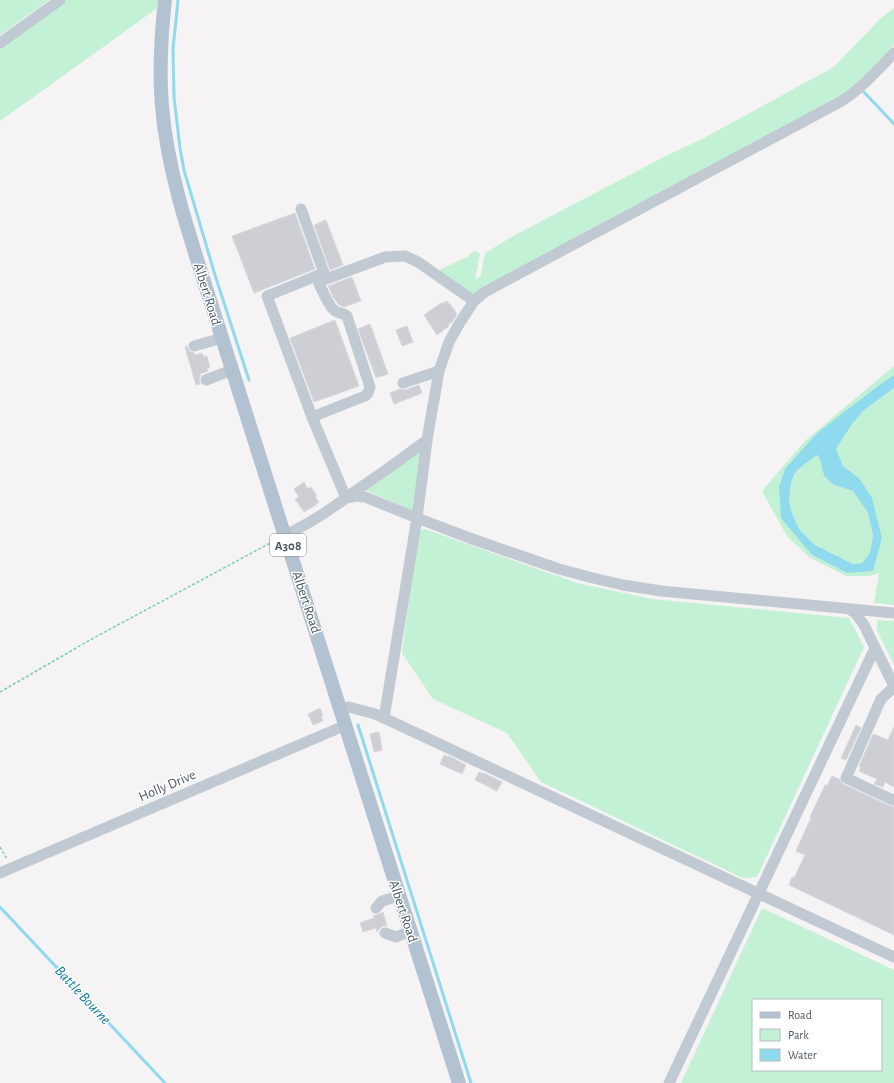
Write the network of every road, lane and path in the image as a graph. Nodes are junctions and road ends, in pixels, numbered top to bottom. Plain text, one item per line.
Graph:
1 (60, 0) edge
2 (165, 0) edge
3 (0, 43) edge
4 (894, 53) edge
5 (301, 209) dead end
6 (320, 275) junction
7 (474, 302) junction
8 (222, 338) junction
9 (194, 346) dead end
10 (232, 370) junction
11 (439, 371) junction
12 (206, 380) dead end
13 (403, 383) dead end
14 (312, 417) junction
15 (427, 440) junction
16 (346, 498) junction
17 (417, 518) junction
18 (285, 535) junction
19 (849, 610) junction
20 (894, 613) edge
21 (875, 648) junction
22 (894, 687) edge
23 (0, 692) edge
24 (341, 710) junction
25 (384, 718) junction
26 (346, 725) junction
27 (894, 799) edge
28 (0, 847) edge
29 (11, 868) junction
30 (0, 872) edge
31 (759, 894) junction
32 (399, 896) junction
33 (376, 908) dead end
34 (410, 931) junction
35 (385, 932) dead end
36 (894, 957) edge
37 (459, 1083) edge
38 (669, 1083) edge

1 - 3 lane
2 - 8 main road, Albert Road / A308
4 - 7 lane
5 - 6 lane
6 - 7 lane
6 - 14 lane
6 - 14 lane
7 - 11 lane
8 - 9 lane
8 - 10 main road, Albert Road / A308
10 - 12 lane
10 - 18 main road, Albert Road / A308
11 - 13 lane
11 - 15 lane
14 - 16 lane
15 - 16 lane
15 - 17 lane
16 - 17 lane
16 - 18 lane
17 - 19 lane
17 - 25 lane
18 - 23 path
18 - 24 main road, Albert Road / A308
19 - 20 lane
19 - 21 lane
21 - 22 lane
21 - 31 lane
22 - 27 lane
24 - 25 lane
24 - 26 main road, Albert Road / A308
25 - 31 lane
26 - 29 lane, Holly Drive
26 - 32 main road, Albert Road / A308
28 - 29 path
29 - 30 lane, Holly Drive
31 - 36 lane
31 - 38 lane
32 - 33 lane
32 - 34 main road, Albert Road / A308
34 - 35 lane
34 - 37 main road, Albert Road / A308

